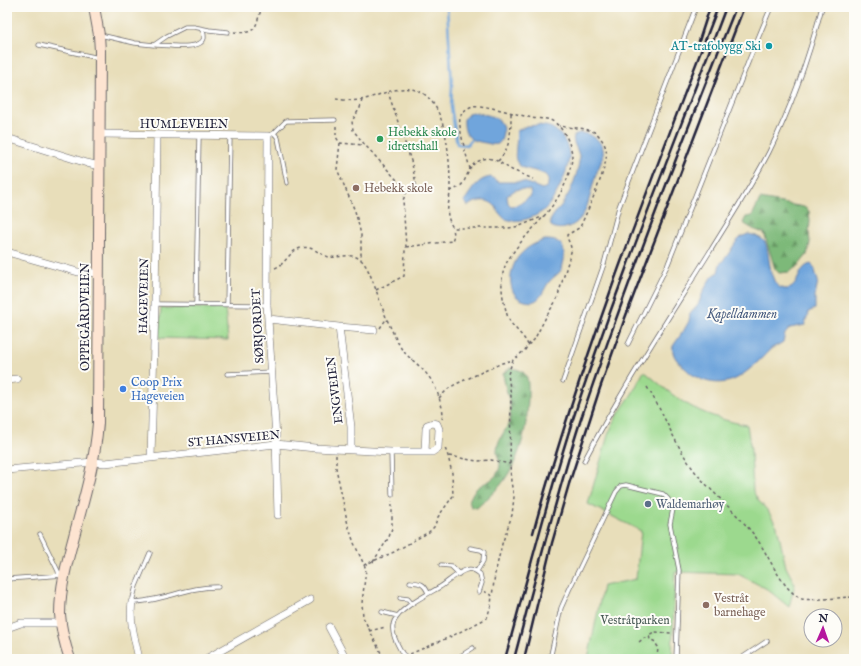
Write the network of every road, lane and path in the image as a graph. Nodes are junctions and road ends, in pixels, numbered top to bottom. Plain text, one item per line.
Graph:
1 (94, 7) edge
2 (262, 7) edge
3 (696, 7) edge
4 (771, 7) edge
5 (822, 7) edge
6 (201, 28) junction
7 (228, 32) joint
8 (99, 35) junction
9 (39, 45) dead end
10 (154, 45) junction
11 (100, 58) junction
12 (388, 92) junction
13 (336, 99) dead end
14 (362, 100) junction
15 (511, 113) junction
16 (335, 120) joint
17 (558, 126) junction
18 (99, 134) junction
19 (157, 135) junction
20 (199, 135) junction
21 (230, 135) junction
22 (271, 135) junction
23 (7, 138) edge
24 (340, 143) junction
25 (365, 145) junction
26 (498, 161) junction
27 (99, 166) junction
28 (470, 168) junction
29 (533, 179) dead end
30 (287, 184) dead end
31 (407, 191) junction
32 (450, 191) junction
33 (545, 216) junction
34 (453, 228) junction
35 (406, 247) junction
36 (7, 252) edge
37 (362, 260) junction
38 (267, 271) junction
39 (98, 273) junction
40 (376, 290) junction
41 (155, 304) junction
42 (196, 304) junction
43 (227, 305) junction
44 (267, 305) junction
45 (387, 318) junction
46 (269, 319) junction
47 (339, 327) junction
48 (374, 330) joint
49 (628, 344) dead end
50 (528, 345) junction
51 (513, 360) junction
52 (272, 372) junction
53 (228, 374) dead end
54 (17, 379) dead end
55 (7, 380) edge
56 (563, 381) dead end
57 (647, 387) dead end
58 (439, 398) junction
59 (437, 424) junction
60 (276, 444) junction
61 (438, 445) junction
62 (351, 450) junction
63 (391, 452) junction
64 (425, 452) junction
65 (336, 456) dead end
66 (448, 456) junction
67 (152, 458) junction
68 (584, 461) dead end
69 (93, 462) junction
70 (510, 464) junction
71 (7, 470) edge
72 (392, 495) joint
73 (278, 515) dead end
74 (40, 534) dead end
75 (470, 548) dead end
76 (150, 553) dead end
77 (373, 562) junction
78 (364, 565) junction
79 (440, 565) dead end
80 (477, 571) junction
81 (458, 574) junction
82 (61, 575) junction
83 (7, 579) edge
84 (410, 582) dead end
85 (218, 587) dead end
86 (480, 590) joint
87 (428, 593) junction
88 (492, 596) junction
89 (854, 597) edge
90 (400, 598) dead end
91 (310, 600) dead end
92 (132, 602) junction
93 (412, 604) junction
94 (382, 612) dead end
95 (398, 616) junction
96 (61, 622) junction
97 (329, 627) dead end
98 (392, 627) junction
99 (7, 628) edge
100 (369, 631) junction
101 (677, 633) junction
102 (649, 638) junction
103 (767, 641) dead end
104 (639, 642) dead end
105 (472, 648) dead end
106 (403, 658) edge
107 (70, 659) edge
108 (139, 659) edge
109 (206, 659) edge
110 (346, 659) edge
111 (384, 659) edge
112 (456, 659) edge
113 (550, 659) edge
114 (657, 659) edge
115 (676, 659) edge
116 (740, 659) edge

1 - 8 main road, OPPEGÅRDVEIEN
2 - 7 path
3 - 56 lane
4 - 49 lane
5 - 68 lane
6 - 7 lane
6 - 10 lane
6 - 10 lane
8 - 10 lane
8 - 11 main road, OPPEGÅRDVEIEN
9 - 11 lane
11 - 18 main road, OPPEGÅRDVEIEN
12 - 14 path
12 - 31 path
12 - 32 path
13 - 14 path
14 - 25 path
15 - 17 path
15 - 26 path
15 - 28 path
16 - 22 lane
16 - 24 path
17 - 33 path
17 - 50 path
18 - 19 street, HUMLEVEIEN
18 - 27 main road, OPPEGÅRDVEIEN
19 - 20 street, HUMLEVEIEN
19 - 41 street, HAGEVEIEN
20 - 21 street, HUMLEVEIEN
20 - 42 lane
21 - 22 street, HUMLEVEIEN
21 - 43 lane
22 - 30 lane
22 - 38 street, SØRJORDET
23 - 27 street
24 - 25 path
24 - 37 path
25 - 31 path
26 - 28 path
26 - 29 path
27 - 39 main road, OPPEGÅRDVEIEN
28 - 32 path
31 - 35 path
32 - 34 path
33 - 34 path
33 - 50 path
34 - 35 path
35 - 40 path
36 - 39 street
37 - 38 path
37 - 40 path
38 - 44 street, SØRJORDET
39 - 69 main road, OPPEGÅRDVEIEN
40 - 45 path
41 - 42 lane
41 - 67 street, HAGEVEIEN
42 - 43 lane
43 - 44 lane
44 - 46 street, SØRJORDET
45 - 48 path
45 - 58 path
46 - 47 street
46 - 52 street, SØRJORDET
47 - 48 street
47 - 62 street, ENGVEIEN
50 - 51 path
51 - 58 path
51 - 70 path
52 - 53 lane
52 - 60 street, SØRJORDET
54 - 55 street
57 - 89 path
58 - 59 path
59 - 61 street
59 - 64 street
60 - 62 street, ST HANSVEIEN
60 - 67 street, ST HANSVEIEN
60 - 73 street, SØRJORDET
61 - 64 street, ST HANSVEIEN
61 - 66 path
62 - 63 street, ST HANSVEIEN
63 - 64 street, ST HANSVEIEN
63 - 72 lane
65 - 78 path
66 - 70 path
66 - 77 path
67 - 69 street, ST HANSVEIEN
69 - 71 street, ST HANSVEIEN
69 - 82 main road, OPPEGÅRDVEIEN
70 - 88 path
72 - 77 path
74 - 82 lane
75 - 80 lane
76 - 92 lane
77 - 78 path
78 - 100 path
79 - 81 lane
80 - 81 lane
80 - 86 lane
81 - 87 lane
82 - 83 lane
82 - 96 main road, OPPEGÅRDVEIEN
84 - 87 lane
85 - 92 lane
86 - 88 path
87 - 93 lane
88 - 106 path
90 - 93 lane
91 - 109 street
92 - 108 street
93 - 95 lane
94 - 95 lane
95 - 98 lane
96 - 99 street
96 - 107 main road, OPPEGÅRDVEIEN
97 - 110 street
98 - 100 path
98 - 106 lane
100 - 111 path
101 - 102 path
101 - 113 lane
101 - 115 lane
102 - 104 path
102 - 114 path
103 - 116 lane
105 - 112 lane

